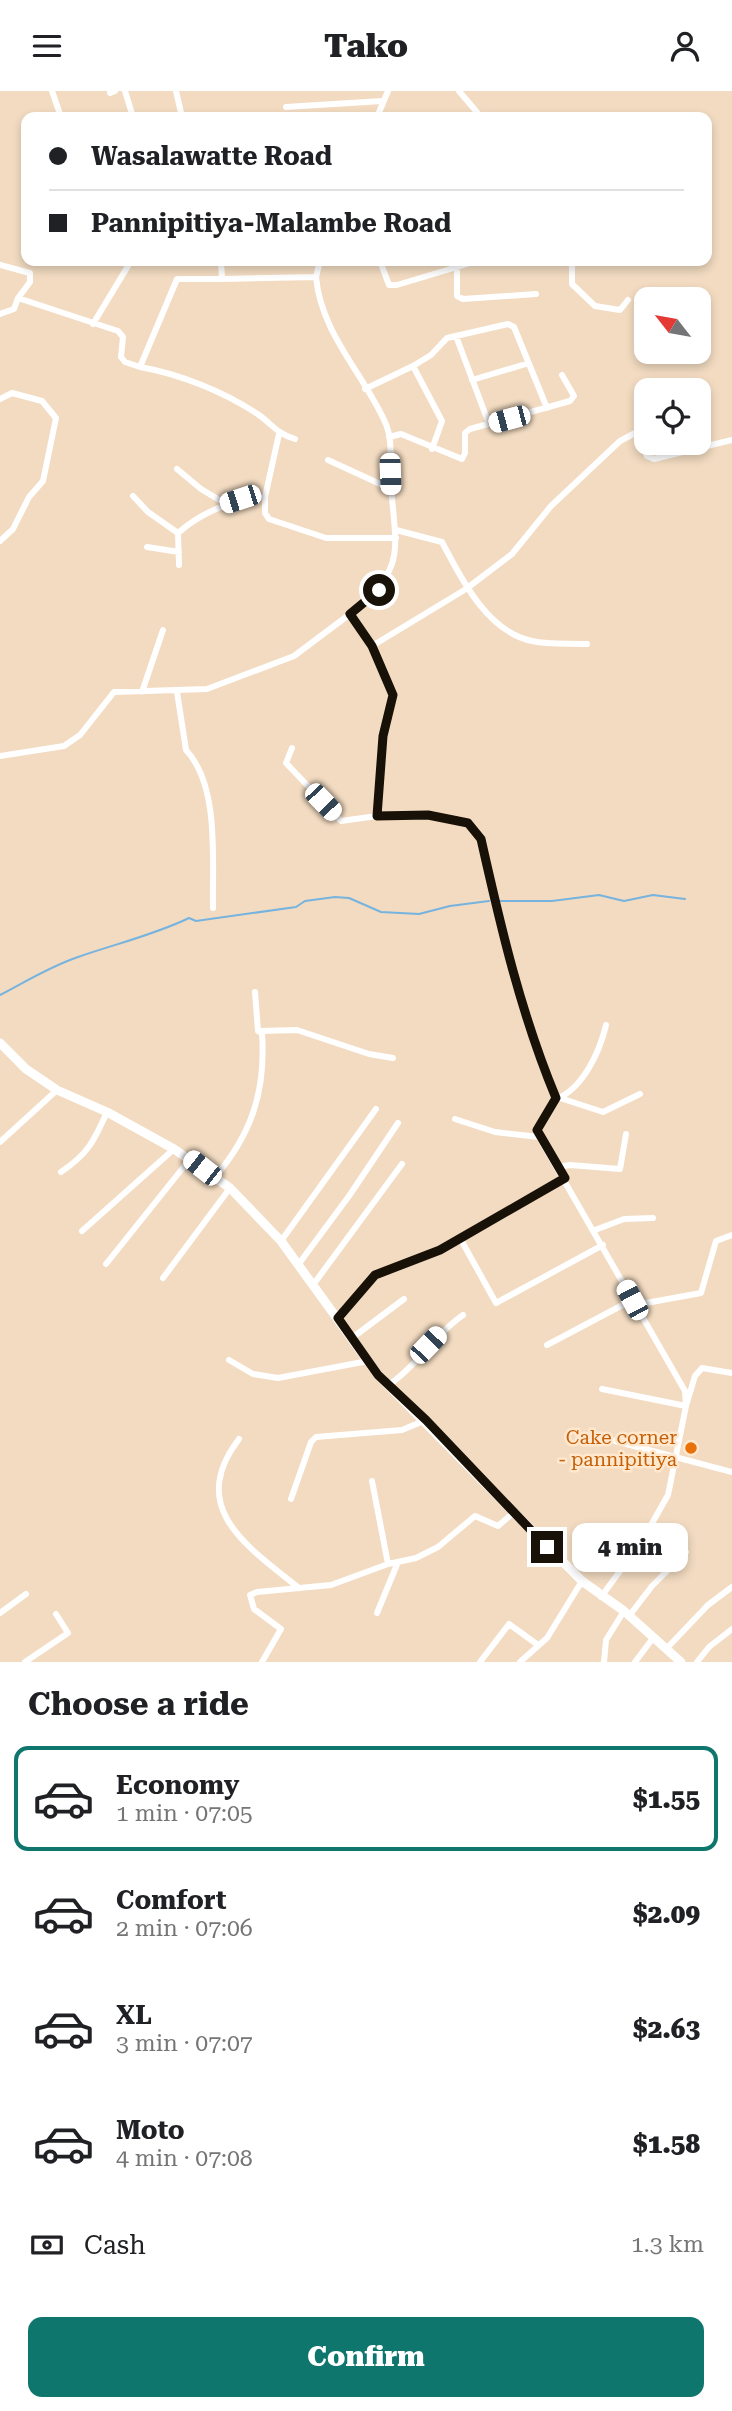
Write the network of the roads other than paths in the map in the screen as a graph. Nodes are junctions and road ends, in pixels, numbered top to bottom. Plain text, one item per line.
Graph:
1 (52, 91) edge
2 (125, 91) edge
3 (176, 91) edge
4 (388, 91) edge
5 (459, 91) edge
6 (382, 101) junction
7 (286, 107) dead end
8 (59, 112) edge
9 (131, 112) edge
10 (181, 112) edge
11 (379, 112) edge
12 (477, 112) edge
13 (0, 265) edge
14 (128, 266) edge
15 (221, 266) edge
16 (319, 266) edge
17 (382, 266) edge
18 (460, 266) edge
19 (572, 266) edge
20 (457, 267) junction
21 (316, 277) junction
22 (222, 279) junction
23 (536, 294) dead end
24 (18, 298) junction
25 (628, 300) dead end
26 (0, 314) edge
27 (93, 324) junction
28 (456, 336) junction
29 (529, 363) junction
30 (413, 366) junction
31 (140, 367) junction
32 (562, 375) dead end
33 (472, 380) junction
34 (365, 389) junction
35 (0, 399) edge
36 (547, 408) junction
37 (489, 424) junction
38 (279, 434) junction
39 (389, 436) junction
40 (295, 439) dead end
41 (732, 440) edge
42 (432, 449) junction
43 (328, 460) dead end
44 (177, 469) dead end
45 (391, 489) junction
46 (133, 496) dead end
47 (265, 498) junction
48 (226, 504) junction
49 (396, 530) junction
50 (178, 533) junction
51 (396, 538) junction
52 (0, 541) edge
53 (147, 547) dead end
54 (179, 552) junction
55 (179, 565) dead end
56 (466, 589) junction
57 (350, 614) junction
58 (163, 630) dead end
59 (587, 645) dead end
60 (372, 646) junction
61 (142, 692) junction
62 (177, 692) junction
63 (292, 748) dead end
64 (0, 756) edge
65 (377, 816) junction
66 (213, 908) dead end
67 (255, 992) dead end
68 (606, 1025) dead end
69 (258, 1031) junction
70 (0, 1043) edge
71 (394, 1058) dead end
72 (57, 1090) junction
73 (640, 1094) dead end
74 (558, 1098) junction
75 (376, 1109) dead end
76 (107, 1112) junction
77 (455, 1119) dead end
78 (398, 1123) dead end
79 (626, 1134) dead end
80 (539, 1137) junction
81 (0, 1142) edge
82 (174, 1149) junction
83 (190, 1159) junction
84 (402, 1164) dead end
85 (558, 1167) junction
86 (61, 1172) dead end
87 (215, 1177) junction
88 (565, 1178) junction
89 (230, 1188) junction
90 (653, 1217) dead end
91 (595, 1230) junction
92 (82, 1231) dead end
93 (732, 1235) edge
94 (460, 1238) junction
95 (281, 1241) junction
96 (603, 1245) junction
97 (106, 1265) dead end
98 (298, 1265) junction
99 (163, 1278) dead end
100 (313, 1286) junction
101 (404, 1299) dead end
102 (632, 1300) junction
103 (463, 1315) dead end
104 (338, 1318) junction
105 (352, 1338) junction
106 (547, 1345) dead end
107 (229, 1360) dead end
108 (368, 1361) junction
109 (732, 1373) edge
110 (390, 1384) junction
111 (602, 1389) dead end
112 (686, 1406) junction
113 (426, 1420) junction
114 (600, 1437) dead end
115 (239, 1439) dead end
116 (678, 1458) junction
117 (732, 1472) edge
118 (372, 1481) dead end
119 (291, 1499) dead end
120 (513, 1513) junction
121 (686, 1552) dead end
122 (398, 1562) junction
123 (388, 1564) junction
124 (582, 1581) junction
125 (732, 1587) edge
126 (299, 1588) junction
127 (26, 1594) dead end
128 (601, 1597) junction
129 (0, 1613) edge
130 (377, 1613) dead end
131 (627, 1613) junction
132 (56, 1614) dead end
133 (732, 1629) edge
134 (653, 1638) junction
135 (538, 1645) junction
136 (667, 1647) junction
137 (25, 1662) edge
138 (262, 1662) edge
139 (480, 1662) edge
140 (520, 1662) edge
141 (604, 1662) edge
142 (635, 1662) edge
143 (681, 1662) edge
144 (697, 1662) edge

1 - 8 street
2 - 9 street
3 - 10 street
4 - 6 street
5 - 12 street
6 - 7 street
6 - 11 street
13 - 24 street
14 - 27 street
15 - 22 street
16 - 21 street
17 - 20 street
18 - 20 street
19 - 25 street
20 - 23 street
21 - 22 street
21 - 34 street
22 - 31 street
24 - 26 street
24 - 27 street
27 - 31 street
28 - 29 street
28 - 30 street
28 - 33 street
29 - 33 street
29 - 36 street
30 - 34 street
30 - 42 street
31 - 38 street
32 - 36 street
33 - 37 street
34 - 39 street
35 - 52 street
36 - 37 street
37 - 42 street
38 - 40 street
38 - 47 street
39 - 42 street
39 - 45 street
41 - 56 street
43 - 45 street
44 - 48 street
45 - 49 street
46 - 50 street
47 - 48 street
47 - 51 street
48 - 50 street
49 - 51 street
49 - 56 street
50 - 54 street
51 - 57 street
53 - 54 street
54 - 55 street
56 - 59 street
56 - 60 street
57 - 60 street
57 - 62 street
58 - 61 street
60 - 65 street
61 - 62 street
61 - 64 street
62 - 66 street
63 - 65 street
65 - 74 street
67 - 69 street
68 - 74 street
69 - 71 street
69 - 87 street
70 - 72 street
72 - 76 street
72 - 81 street
73 - 74 street
74 - 80 street
75 - 95 street
76 - 82 street
76 - 86 street
77 - 80 street
78 - 98 street
79 - 85 street
80 - 85 street
82 - 83 street
82 - 92 street
83 - 87 street
83 - 97 street
84 - 100 street
85 - 88 street
87 - 89 street
88 - 91 street
88 - 94 street
89 - 95 street
89 - 99 street
90 - 91 street
91 - 96 street
93 - 102 street
94 - 96 street
94 - 104 street
95 - 98 street
96 - 102 street
98 - 100 street
100 - 104 street
101 - 105 street
102 - 106 street
102 - 112 street
103 - 110 street
104 - 105 street
105 - 108 street
107 - 108 street
108 - 110 street
109 - 112 street
110 - 113 street
111 - 112 street
112 - 116 street
113 - 119 street
113 - 120 street
114 - 116 street
115 - 126 street
116 - 117 street
116 - 128 street
118 - 123 street
120 - 122 street
120 - 124 street
121 - 131 street
122 - 123 street
122 - 130 street
123 - 126 street
124 - 128 street
124 - 135 street
125 - 136 street
126 - 138 street
127 - 129 street
128 - 131 street
131 - 134 street
131 - 141 street
132 - 137 street
133 - 144 street
134 - 136 street
134 - 142 street
135 - 139 street
135 - 140 street
136 - 143 street

